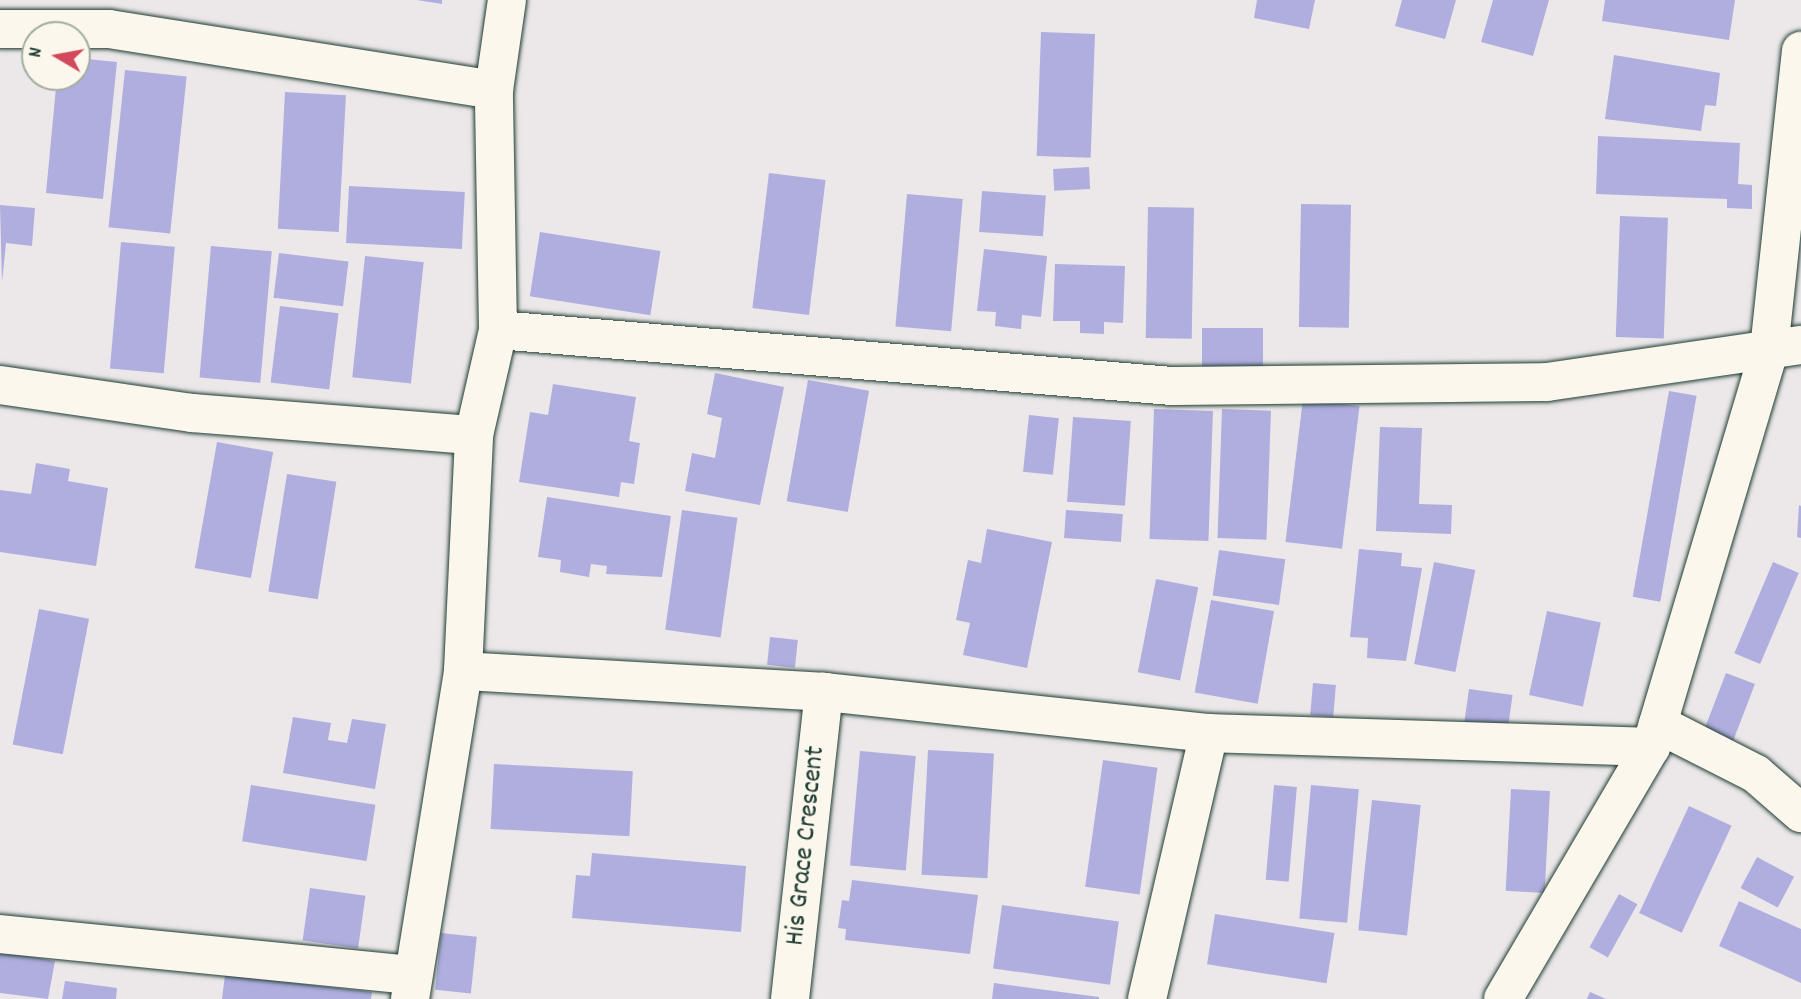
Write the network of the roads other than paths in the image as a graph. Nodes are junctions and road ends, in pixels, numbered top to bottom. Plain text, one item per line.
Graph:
1 (507, 0) edge
2 (110, 15) edge
3 (0, 29) edge
4 (1801, 51) edge
5 (494, 90) junction
6 (498, 330) junction
7 (1785, 348) edge
8 (0, 385) edge
9 (474, 435) junction
10 (463, 671) junction
11 (824, 692) junction
12 (1209, 733) junction
13 (1654, 736) junction
14 (1801, 813) edge
15 (0, 934) edge
16 (411, 987) edge
17 (790, 999) edge
18 (1147, 999) edge
19 (1503, 999) edge

1 - 5 street
2 - 3 street
2 - 5 street
4 - 7 street
5 - 6 street
6 - 7 street
6 - 9 street
7 - 13 street
8 - 9 street
9 - 10 street
10 - 11 street
10 - 16 street
11 - 12 street
11 - 17 street, His Grace Crescent
12 - 13 street
12 - 18 street
13 - 14 street
13 - 19 street
15 - 16 street

